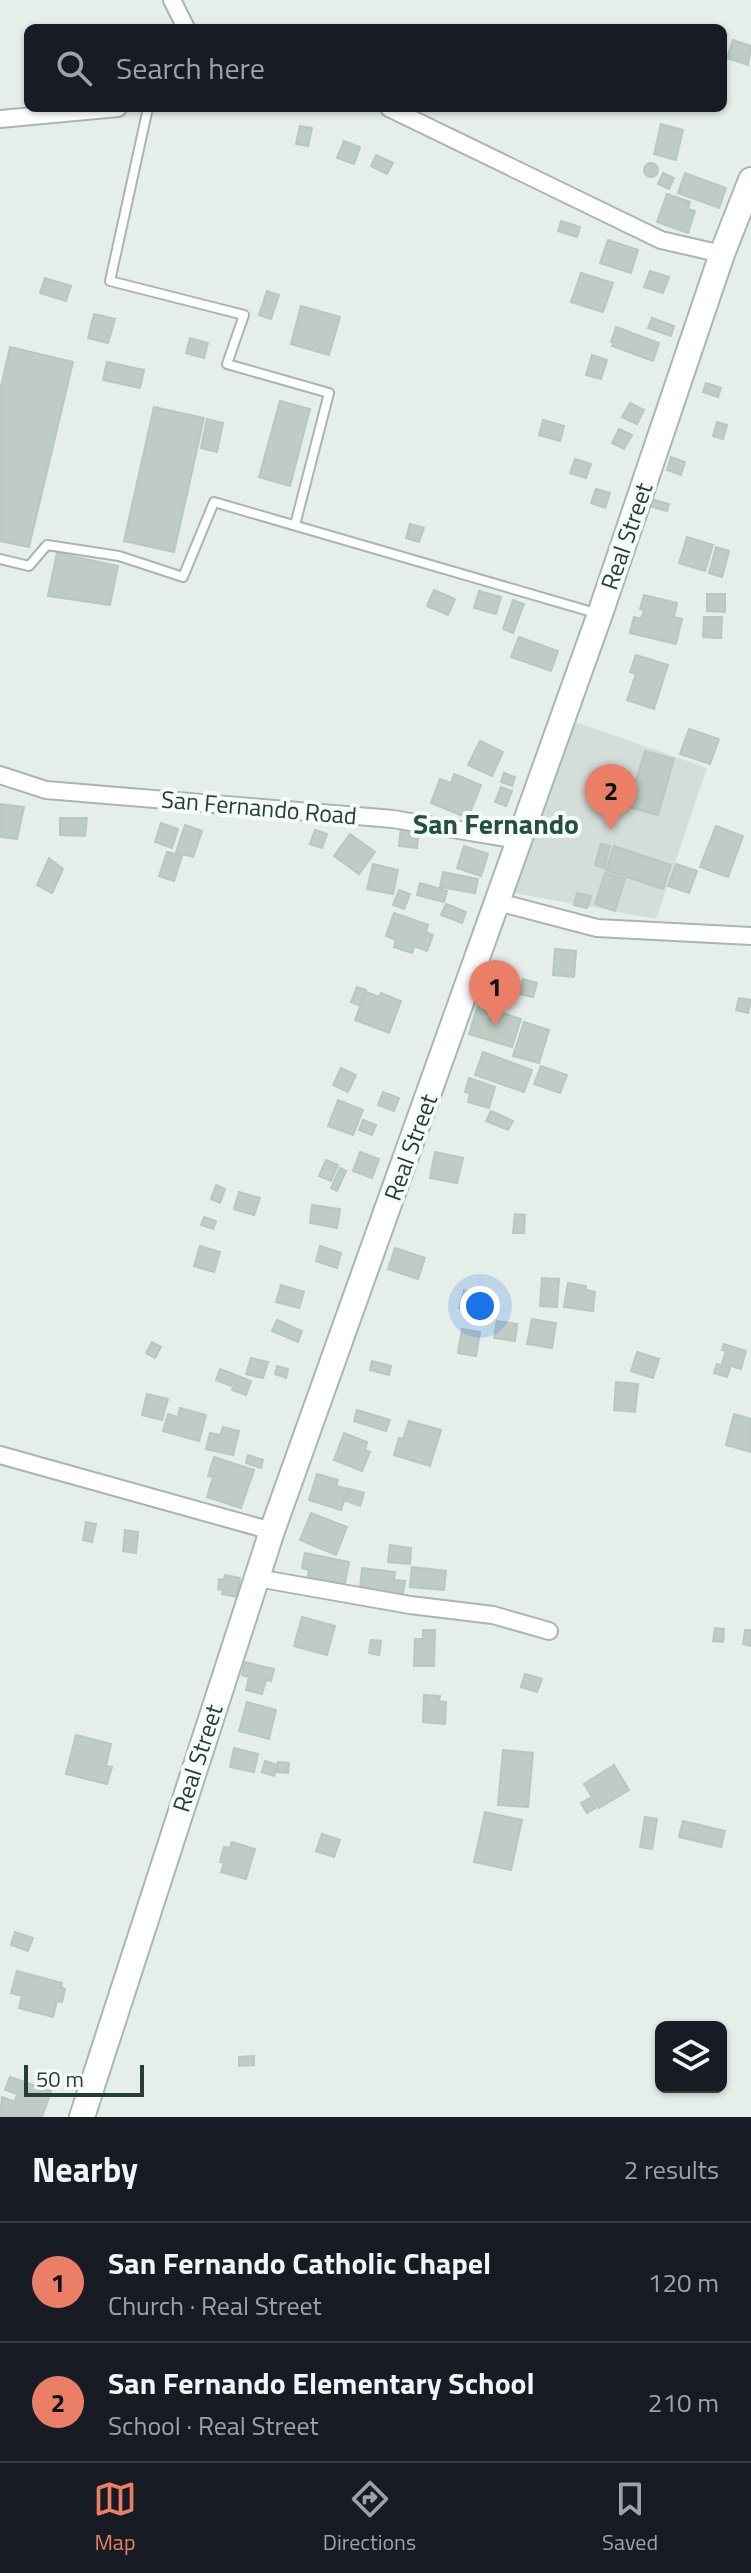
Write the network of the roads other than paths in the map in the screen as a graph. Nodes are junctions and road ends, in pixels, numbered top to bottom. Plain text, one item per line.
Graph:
1 (172, 0) edge
2 (184, 24) edge
3 (75, 112) edge
4 (147, 112) edge
5 (397, 112) edge
6 (0, 119) edge
7 (751, 180) edge
8 (722, 254) junction
9 (295, 525) junction
10 (0, 559) edge
11 (600, 614) junction
12 (0, 775) edge
13 (518, 840) junction
14 (498, 902) junction
15 (751, 936) edge
16 (0, 1455) edge
17 (272, 1531) junction
18 (257, 1578) junction
19 (549, 1631) dead end
20 (82, 2117) edge

1 - 2 street
3 - 6 street
4 - 9 lane
5 - 8 street
7 - 8 main road, Real Street
8 - 11 main road, Real Street
9 - 10 lane
9 - 11 lane
11 - 13 main road, Real Street
12 - 13 street, San Fernando Road
13 - 14 main road, Real Street
14 - 15 street
14 - 17 main road, Real Street
16 - 17 street
17 - 18 main road, Real Street
18 - 19 street
18 - 20 main road, Real Street

